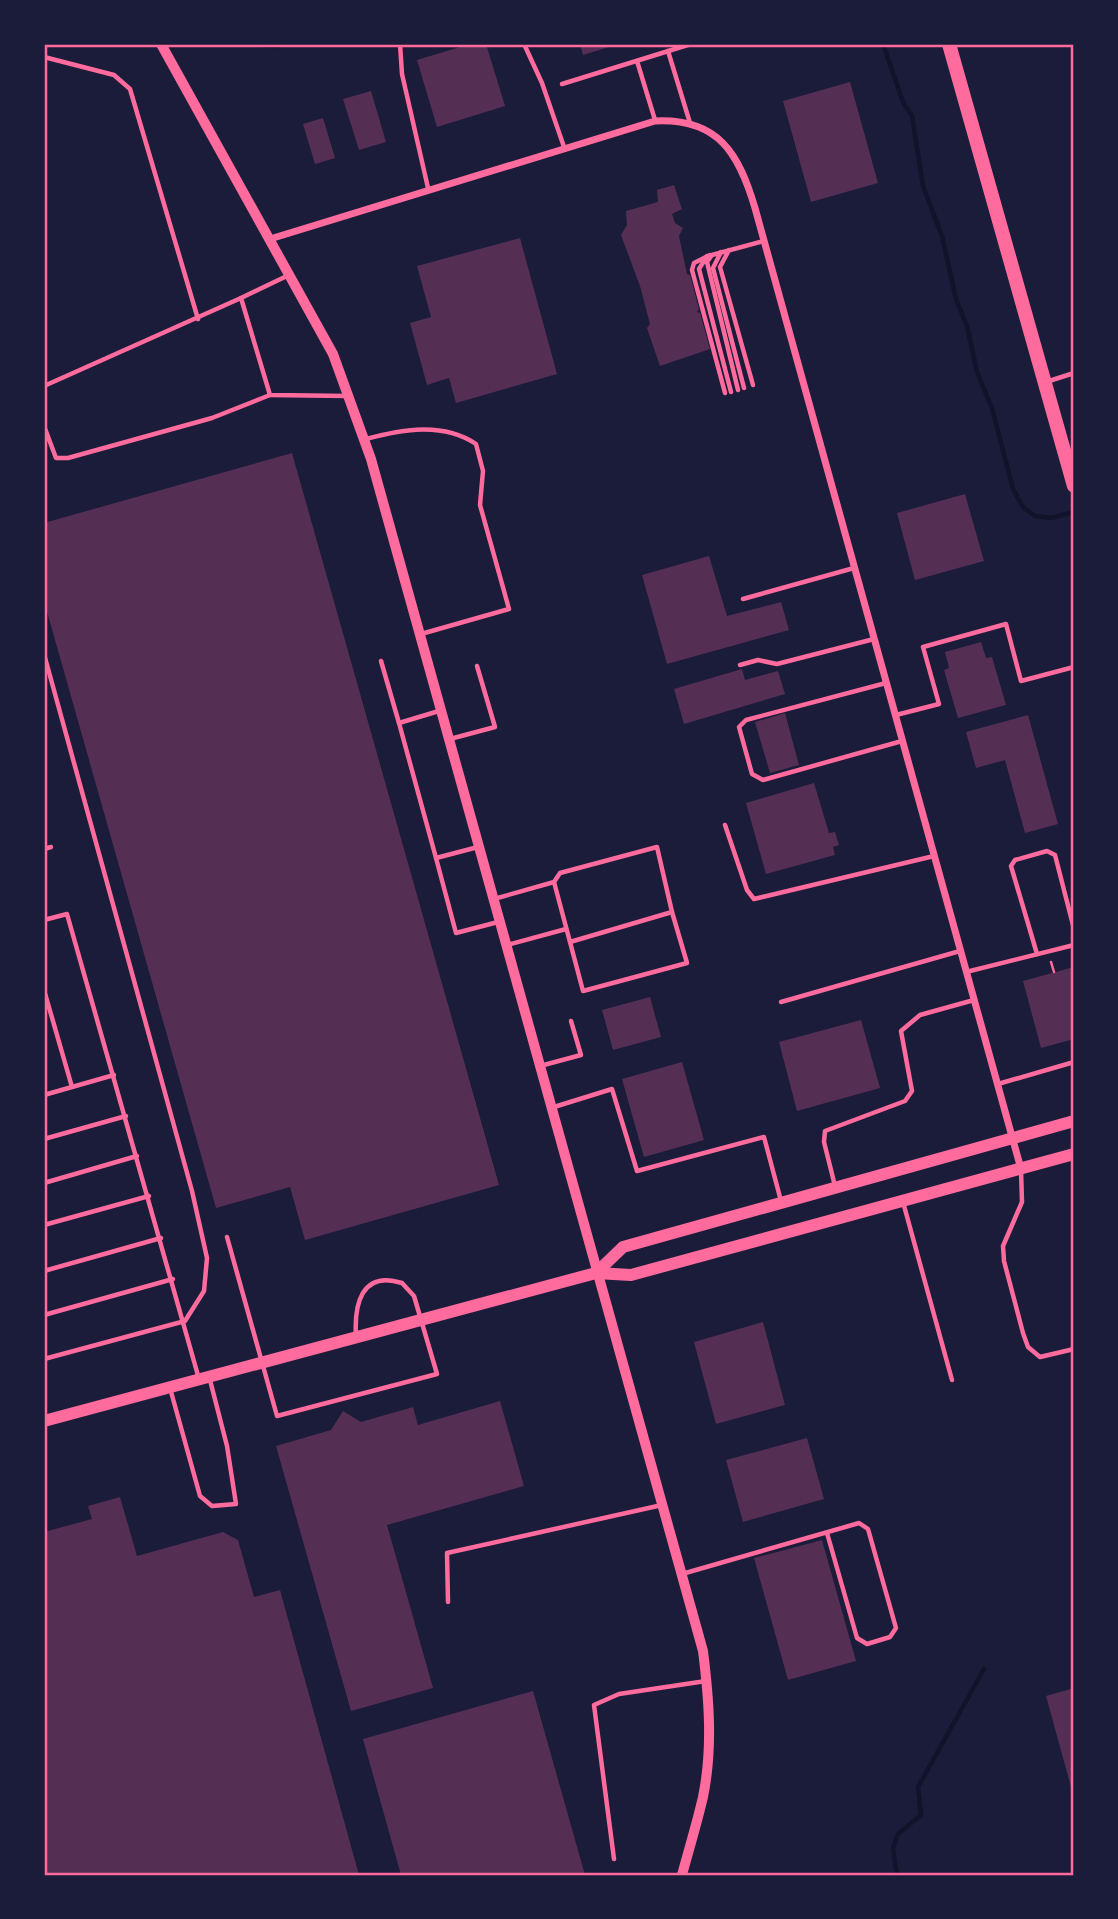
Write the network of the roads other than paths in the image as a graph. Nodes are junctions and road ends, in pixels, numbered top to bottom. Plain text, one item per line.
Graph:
1 (161, 44) edge
2 (400, 44) edge
3 (524, 44) edge
4 (691, 44) edge
5 (949, 44) edge
6 (668, 51) junction
7 (44, 57) edge
8 (637, 61) junction
9 (562, 84) dead end
10 (655, 121) junction
11 (690, 123) junction
12 (564, 147) junction
13 (428, 188) junction
14 (270, 239) junction
15 (764, 241) junction
16 (729, 250) junction
17 (721, 252) junction
18 (710, 256) junction
19 (290, 275) junction
20 (241, 298) junction
21 (198, 319) junction
22 (1074, 373) edge
23 (1045, 382) junction
24 (44, 386) edge
25 (753, 386) dead end
26 (728, 393) dead end
27 (270, 394) junction
28 (350, 396) junction
29 (44, 426) edge
30 (365, 440) junction
31 (1074, 486) edge
32 (854, 568) junction
33 (743, 599) dead end
34 (419, 634) junction
35 (874, 639) junction
36 (44, 654) edge
37 (381, 661) dead end
38 (740, 665) dead end
39 (477, 666) dead end
40 (1074, 667) edge
41 (886, 683) junction
42 (441, 711) junction
43 (895, 716) junction
44 (399, 723) junction
45 (449, 739) junction
46 (902, 741) junction
47 (725, 825) dead end
48 (51, 847) dead end
49 (478, 847) junction
50 (44, 849) edge
51 (934, 856) junction
52 (436, 858) junction
53 (554, 882) junction
54 (493, 899) junction
55 (672, 912) junction
56 (44, 920) edge
57 (499, 922) junction
58 (566, 929) junction
59 (1074, 929) edge
60 (570, 942) junction
61 (1074, 945) edge
62 (506, 946) junction
63 (960, 951) junction
64 (1037, 954) junction
65 (966, 972) junction
66 (44, 990) edge
67 (974, 1000) junction
68 (781, 1002) dead end
69 (571, 1021) dead end
70 (1074, 1062) edge
71 (539, 1066) junction
72 (114, 1075) junction
73 (997, 1084) junction
74 (72, 1087) junction
75 (44, 1095) edge
76 (551, 1108) junction
77 (126, 1116) junction
78 (1074, 1121) edge
79 (1012, 1138) junction
80 (44, 1139) edge
81 (1074, 1154) edge
82 (137, 1156) junction
83 (1021, 1169) junction
84 (44, 1183) edge
85 (836, 1187) junction
86 (149, 1196) junction
87 (903, 1201) junction
88 (781, 1202) junction
89 (44, 1225) edge
90 (227, 1237) dead end
91 (161, 1238) junction
92 (44, 1271) edge
93 (596, 1273) junction
94 (173, 1279) junction
95 (44, 1315) edge
96 (423, 1320) junction
97 (185, 1321) junction
98 (356, 1338) junction
99 (1074, 1349) edge
100 (44, 1359) edge
101 (261, 1363) junction
102 (204, 1378) junction
103 (952, 1380) dead end
104 (170, 1388) junction
105 (44, 1421) edge
106 (662, 1505) junction
107 (827, 1533) junction
108 (682, 1574) junction
109 (448, 1602) dead end
110 (707, 1681) junction
111 (614, 1859) dead end
112 (682, 1875) edge

1 - 14 street
2 - 13 lane
3 - 12 lane
4 - 6 lane
5 - 23 highway
6 - 8 lane
6 - 11 lane
7 - 21 lane
8 - 9 lane
8 - 10 lane
10 - 11 street
10 - 12 street
11 - 15 street
12 - 13 street
13 - 14 street
14 - 19 street
15 - 16 lane
15 - 32 street
16 - 17 lane
16 - 25 lane
17 - 18 lane
17 - 18 lane
18 - 26 lane
19 - 20 lane
19 - 28 street
20 - 21 lane
20 - 27 lane
21 - 24 lane
22 - 23 lane
23 - 31 highway
27 - 28 lane
27 - 29 lane
28 - 30 street
30 - 34 street
30 - 34 lane
32 - 33 lane
32 - 35 street
34 - 42 street
35 - 38 lane
35 - 41 street
36 - 97 lane
37 - 44 lane
39 - 45 lane
40 - 43 lane
41 - 43 street
41 - 46 lane
42 - 44 lane
42 - 45 street
43 - 46 street
44 - 52 lane
45 - 49 street
46 - 51 street
47 - 51 lane
48 - 50 lane
49 - 52 lane
49 - 54 street
51 - 63 street
52 - 57 lane
53 - 54 lane
53 - 55 lane
53 - 58 lane
54 - 57 street
55 - 60 lane
55 - 60 lane
56 - 72 lane
57 - 62 street
58 - 60 lane
58 - 62 lane
59 - 64 lane
61 - 64 lane
62 - 71 street
63 - 65 street
63 - 68 lane
64 - 65 lane
65 - 67 street
66 - 74 lane
67 - 73 street
67 - 85 lane
69 - 71 lane
70 - 73 lane
71 - 76 street
72 - 74 lane
72 - 77 lane
73 - 79 street
74 - 75 lane
76 - 88 lane
76 - 93 street
77 - 80 lane
77 - 82 lane
78 - 79 main road
79 - 83 street
79 - 85 main road
81 - 83 main road
82 - 84 lane
82 - 86 lane
83 - 87 main road
83 - 99 lane
85 - 88 main road
86 - 89 lane
86 - 91 lane
87 - 93 main road
87 - 103 lane
88 - 93 main road
90 - 101 lane
91 - 92 lane
91 - 94 lane
93 - 96 main road
93 - 106 street
94 - 95 lane
94 - 97 lane
96 - 98 main road
96 - 98 lane
96 - 101 lane
97 - 100 lane
97 - 102 lane
98 - 101 main road
101 - 102 main road
102 - 104 main road
102 - 104 lane
104 - 105 main road
106 - 108 street
106 - 109 lane
107 - 107 lane
107 - 108 lane
108 - 110 street
110 - 111 lane
110 - 112 street

